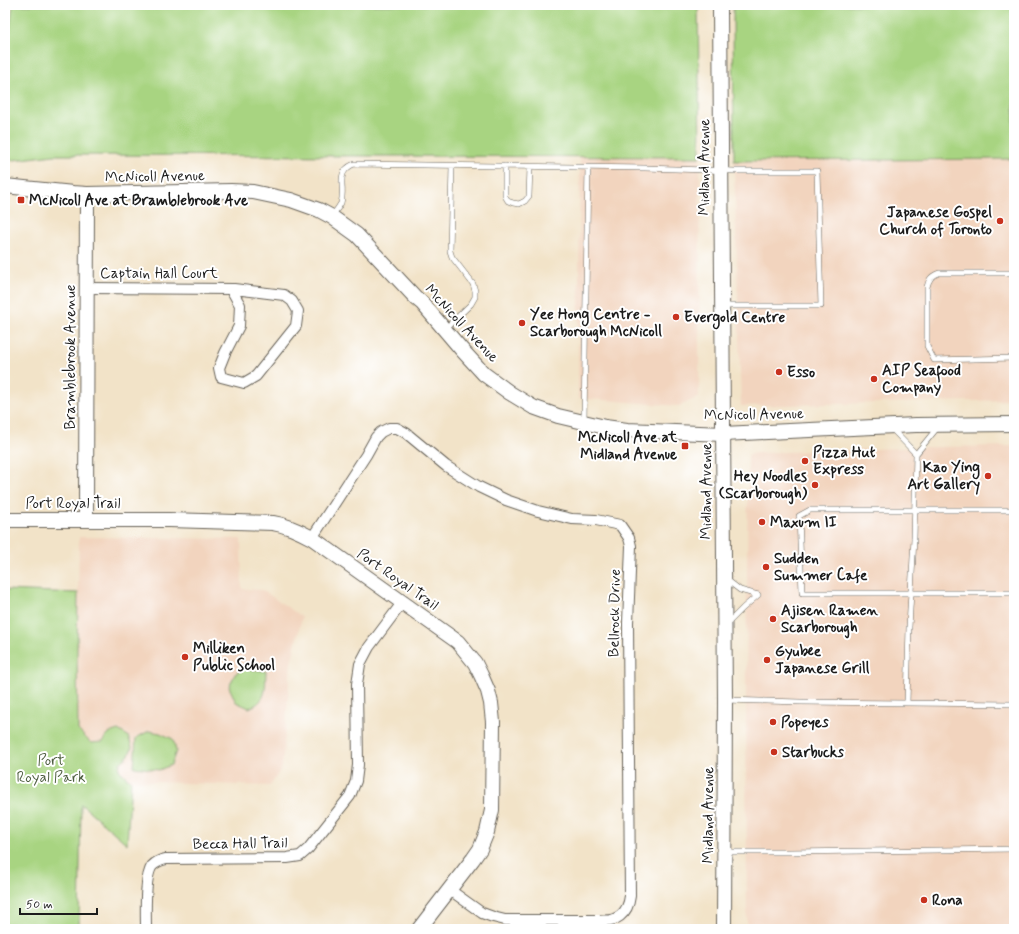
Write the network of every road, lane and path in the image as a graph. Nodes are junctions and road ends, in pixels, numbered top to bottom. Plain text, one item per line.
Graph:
1 (720, 5) edge
2 (452, 166) junction
3 (505, 166) junction
4 (530, 167) junction
5 (588, 167) junction
6 (721, 170) junction
7 (5, 186) edge
8 (87, 194) junction
9 (332, 217) junction
10 (1014, 273) edge
11 (87, 288) junction
12 (231, 289) junction
13 (722, 306) junction
14 (444, 329) junction
15 (1014, 358) edge
16 (584, 422) junction
17 (1014, 424) edge
18 (940, 425) junction
19 (890, 427) junction
20 (723, 434) junction
21 (916, 454) junction
22 (915, 510) junction
23 (1014, 510) edge
24 (5, 520) edge
25 (86, 520) junction
26 (312, 538) junction
27 (724, 577) junction
28 (1014, 593) edge
29 (911, 594) junction
30 (402, 603) junction
31 (724, 627) junction
32 (725, 700) junction
33 (907, 703) junction
34 (1014, 704) edge
35 (1014, 850) edge
36 (725, 852) junction
37 (450, 890) junction
38 (146, 929) edge
39 (419, 929) edge
40 (724, 929) edge

1 - 6 main road, Midland Avenue
2 - 3 lane
2 - 9 lane
2 - 14 lane
3 - 4 lane
3 - 4 lane
4 - 5 lane
5 - 6 lane
5 - 16 lane
6 - 13 main road, Midland Avenue
6 - 13 lane
7 - 8 main road, McNicoll Avenue
8 - 9 main road, McNicoll Avenue
8 - 11 main road, Bramblebrook Avenue
9 - 14 main road, McNicoll Avenue
10 - 15 lane
11 - 12 street, Captain Hall Court
11 - 25 main road, Bramblebrook Avenue
12 - 12 street, Captain Hall Court
13 - 20 main road, Midland Avenue
14 - 16 main road, McNicoll Avenue
16 - 20 main road, McNicoll Avenue
17 - 18 main road, McNicoll Avenue
18 - 19 main road, McNicoll Avenue
18 - 21 lane
19 - 20 main road, McNicoll Avenue
19 - 21 lane
20 - 27 main road, Midland Avenue
21 - 22 lane
22 - 23 lane
22 - 29 lane
22 - 29 lane
24 - 25 main road, Port Royal Trail
25 - 26 main road, Port Royal Trail
26 - 30 main road, Port Royal Trail
26 - 37 street, Bellrock Drive
27 - 31 main road, Midland Avenue
27 - 31 lane
28 - 29 lane
29 - 33 lane
30 - 37 main road, Port Royal Trail
30 - 38 street, Becca Hall Trail
31 - 32 main road, Midland Avenue
32 - 33 lane
32 - 36 main road, Midland Avenue
33 - 34 lane
35 - 36 lane
36 - 40 main road, Midland Avenue
37 - 39 main road, Port Royal Trail

